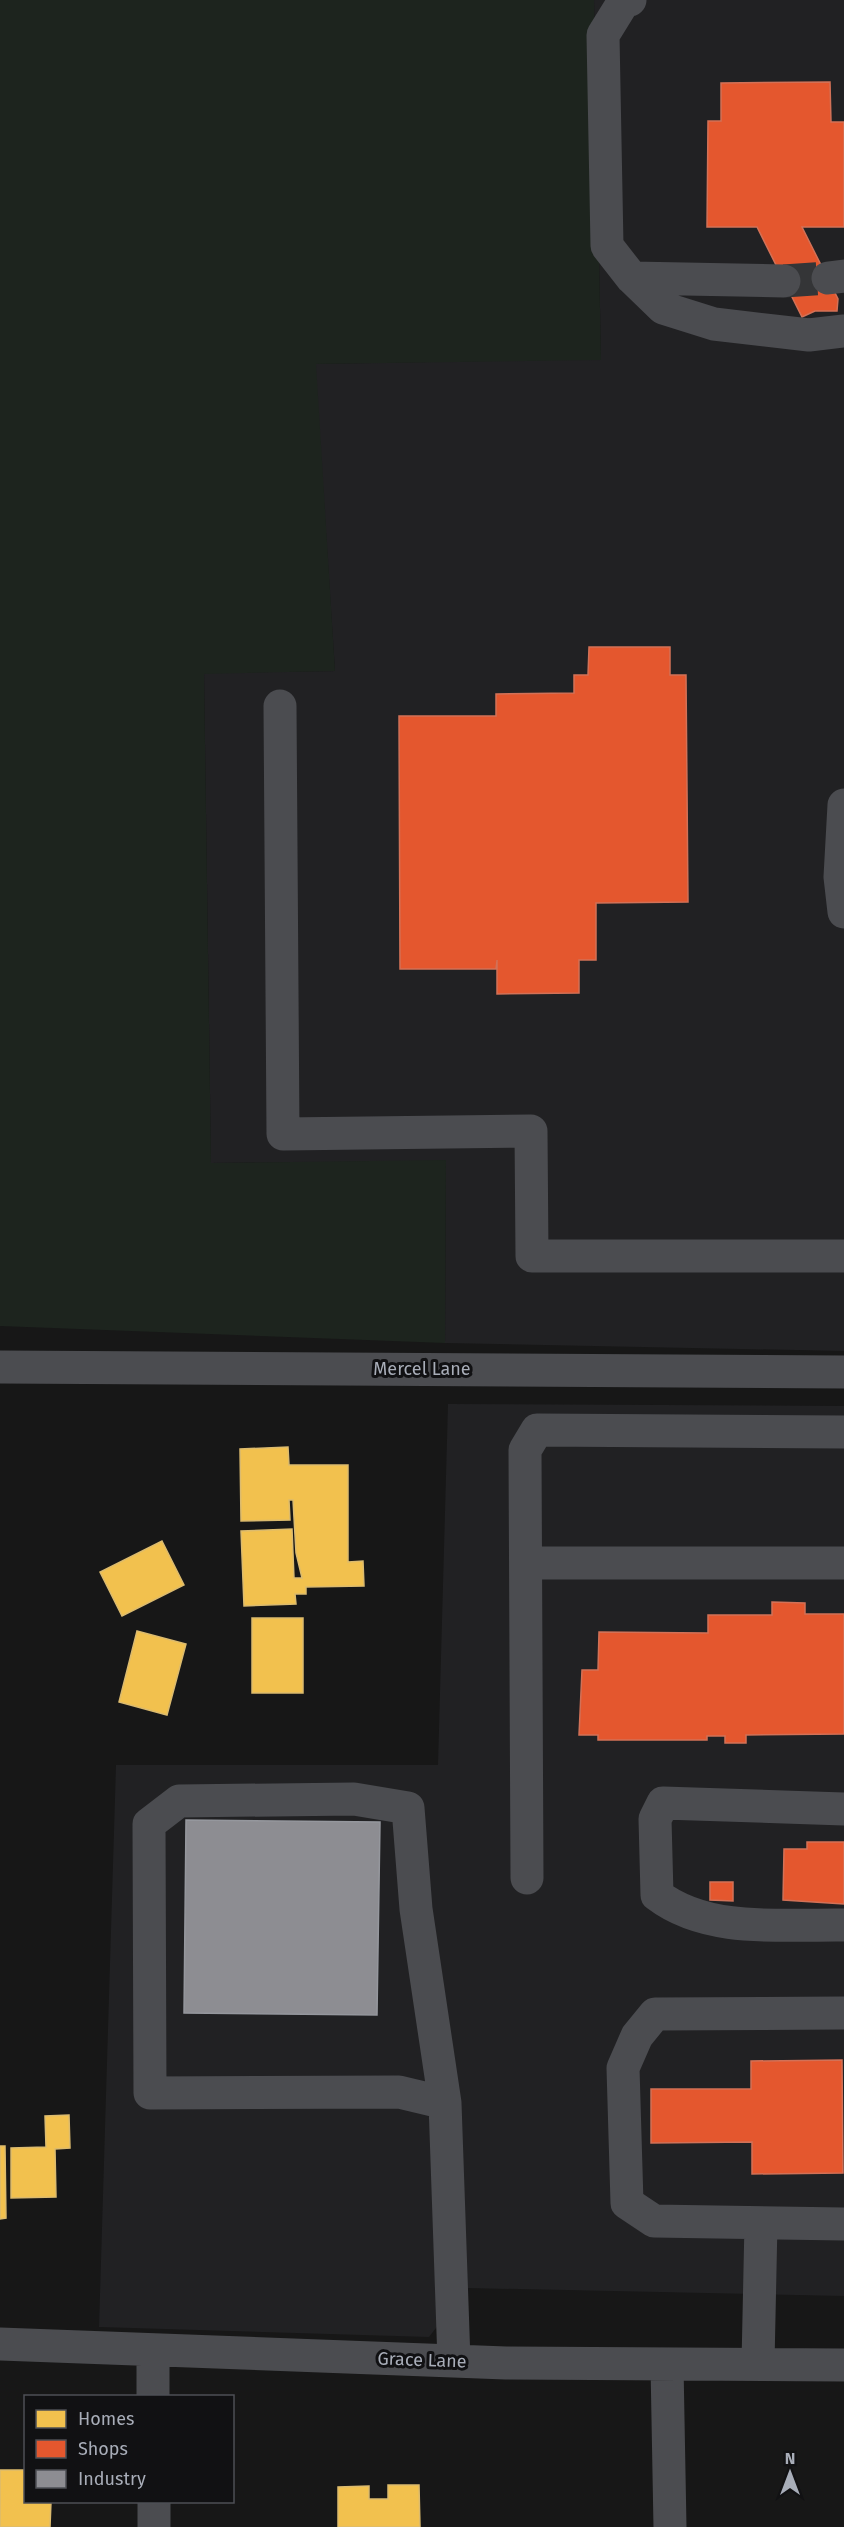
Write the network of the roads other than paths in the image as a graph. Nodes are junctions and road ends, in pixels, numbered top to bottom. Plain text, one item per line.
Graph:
1 (630, 0) edge
2 (632, 278) junction
3 (784, 281) tunnel mouth
4 (844, 331) edge
5 (280, 706) dead end
6 (844, 805) edge
7 (844, 912) edge
8 (844, 1256) edge
9 (0, 1367) edge
10 (844, 1372) edge
11 (844, 1432) edge
12 (526, 1563) junction
13 (844, 1563) edge
14 (844, 1809) edge
15 (527, 1878) dead end
16 (844, 1925) edge
17 (844, 2013) edge
18 (445, 2103) junction
19 (761, 2223) junction
20 (844, 2224) edge
21 (0, 2344) edge
22 (153, 2350) junction
23 (454, 2361) junction
24 (758, 2363) junction
25 (667, 2365) junction
26 (844, 2365) edge
27 (153, 2395) edge
28 (154, 2503) edge
29 (154, 2527) edge
30 (670, 2527) edge

1 - 2 street
2 - 3 street
2 - 4 street
5 - 8 street
6 - 7 street
9 - 10 street, Mercel Lane
11 - 12 street
12 - 13 street
12 - 15 street
14 - 16 street
17 - 19 street
18 - 18 street
18 - 23 street
19 - 20 street
19 - 24 street
21 - 22 street, Grace Lane
22 - 23 street, Grace Lane
22 - 27 street
23 - 25 street, Grace Lane
24 - 25 street, Grace Lane
24 - 26 street, Grace Lane
25 - 30 street
28 - 29 street

